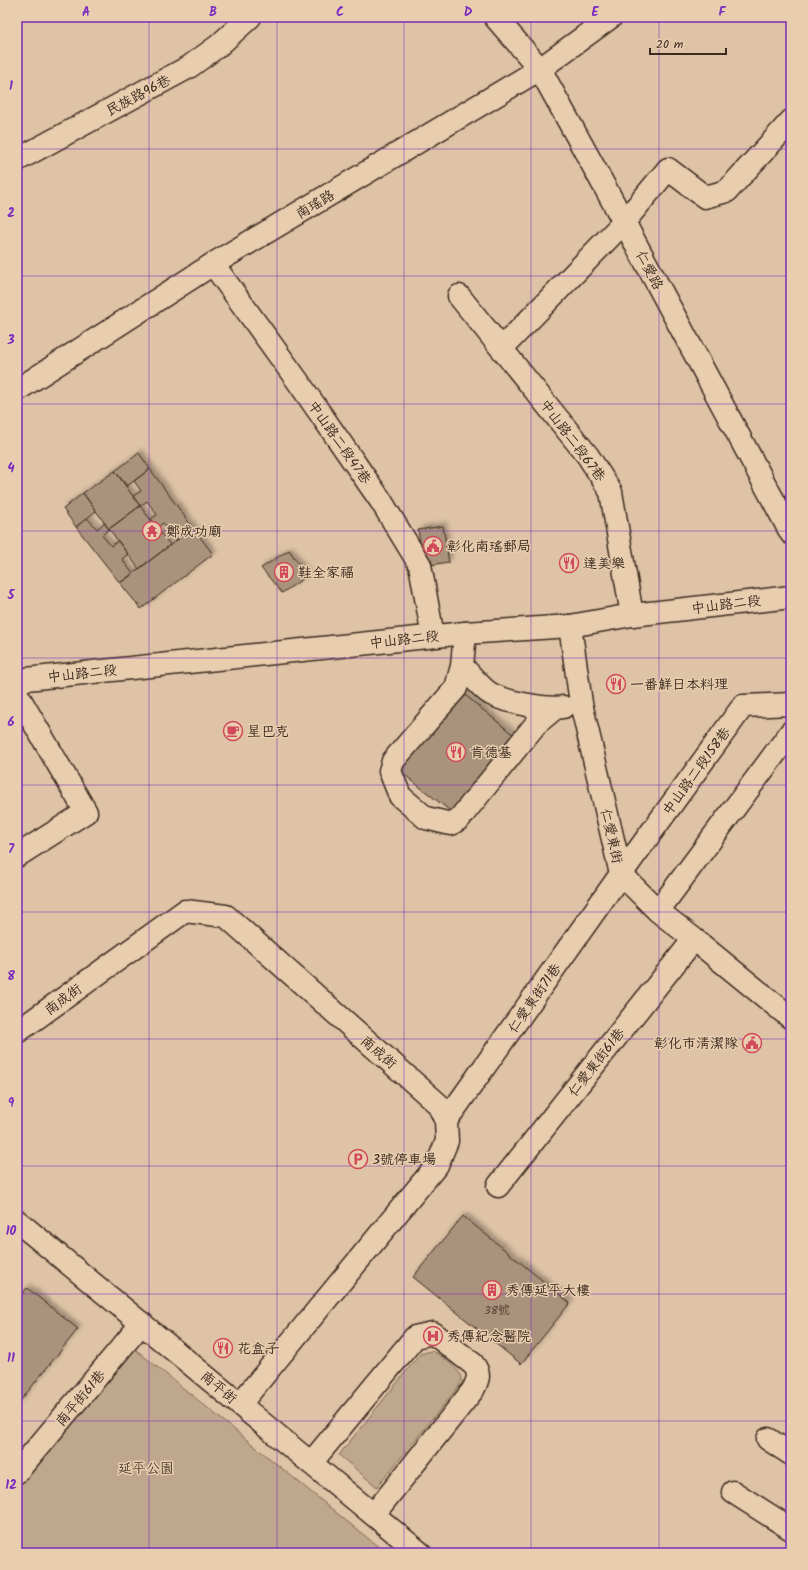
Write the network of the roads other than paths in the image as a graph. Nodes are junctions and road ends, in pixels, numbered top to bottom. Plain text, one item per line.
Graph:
1 (250, 17) edge
2 (495, 17) edge
3 (612, 17) edge
4 (540, 69) junction
5 (791, 121) edge
6 (17, 160) edge
7 (624, 222) junction
8 (214, 264) junction
9 (459, 296) dead end
10 (502, 348) junction
11 (17, 390) edge
12 (791, 533) edge
13 (791, 597) edge
14 (632, 616) junction
15 (570, 626) junction
16 (465, 633) junction
17 (433, 636) junction
18 (462, 666) junction
19 (17, 680) edge
20 (17, 694) edge
21 (581, 703) junction
22 (791, 704) edge
23 (554, 709) junction
24 (791, 732) edge
25 (17, 856) edge
26 (621, 874) junction
27 (658, 911) junction
28 (694, 939) junction
29 (791, 1018) edge
30 (17, 1032) edge
31 (446, 1121) junction
32 (498, 1186) dead end
33 (17, 1221) edge
34 (142, 1323) junction
35 (240, 1404) junction
36 (768, 1439) dead end
37 (791, 1454) edge
38 (311, 1463) junction
39 (17, 1472) edge
40 (733, 1492) dead end
41 (374, 1514) junction
42 (791, 1529) edge
43 (420, 1553) edge

1 - 6 street, 民族路96巷
2 - 4 street, 仁愛路
3 - 4 street, 南瑤路
4 - 7 street, 仁愛路
4 - 8 street, 南瑤路
5 - 7 street
7 - 10 street
7 - 12 street, 仁愛路
8 - 11 street, 南瑤路
8 - 17 street, 中山路二段47巷
9 - 10 street, 中山路二段67巷
10 - 14 street, 中山路二段67巷
13 - 14 street, 中山路二段
14 - 15 street, 中山路二段
15 - 16 street, 中山路二段
15 - 21 street, 仁愛東街
16 - 17 street, 中山路二段
16 - 18 street
17 - 19 street, 中山路二段
18 - 23 street
18 - 23 street
20 - 25 street
21 - 23 street
21 - 26 street, 仁愛東街
22 - 26 street, 中山路二段158巷
24 - 27 street
26 - 27 street, 仁愛東街
26 - 31 street, 仁愛東街71巷
27 - 28 street, 仁愛東街
28 - 29 street, 仁愛東街
28 - 32 street, 仁愛東街61巷
30 - 31 street, 南成街
31 - 35 street, 南成街
33 - 34 street, 南平街
34 - 35 street, 南平街
34 - 39 street, 南平街61巷
35 - 38 street, 南平街
36 - 37 street
38 - 41 street, 南平街
38 - 41 street
40 - 42 street
41 - 43 street, 南平街

